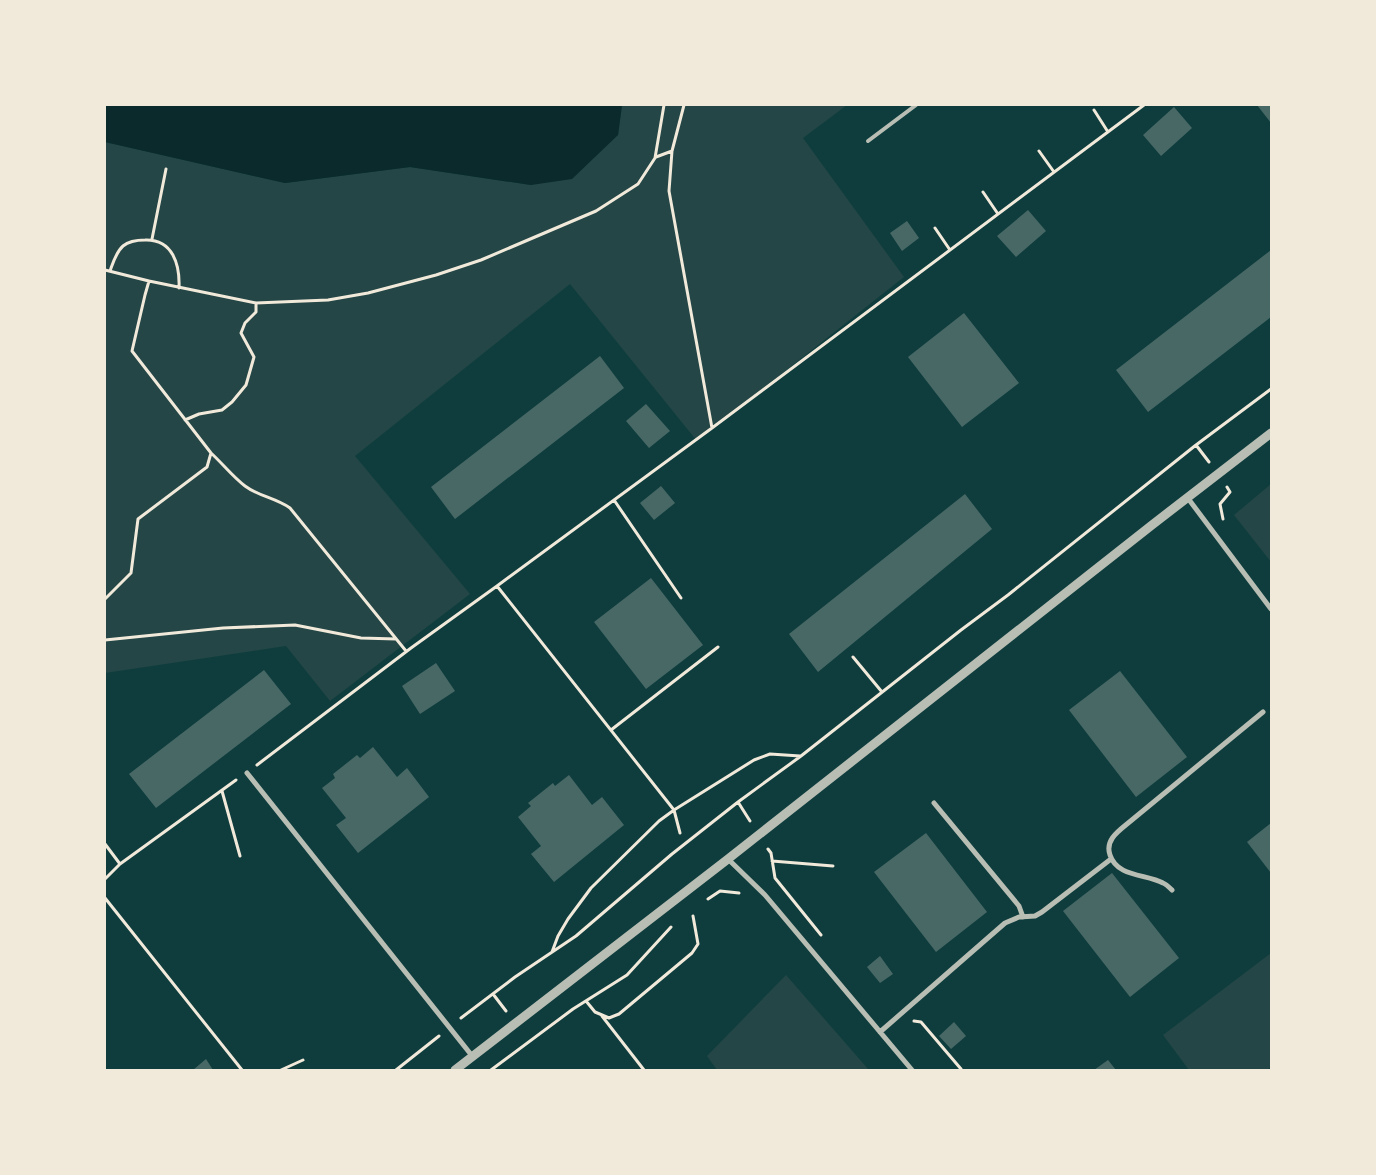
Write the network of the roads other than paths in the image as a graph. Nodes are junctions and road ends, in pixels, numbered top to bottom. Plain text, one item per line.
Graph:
1 (916, 105) edge
2 (868, 141) dead end
3 (1271, 433) edge
4 (1187, 497) junction
5 (1271, 609) edge
6 (1263, 712) dead end
7 (247, 773) road end
8 (934, 803) dead end
9 (728, 858) junction
10 (1111, 859) junction
11 (1172, 890) dead end
12 (1023, 917) junction
13 (880, 1032) junction
14 (473, 1057) junction
15 (456, 1070) edge
16 (912, 1070) edge

1 - 2 lane
3 - 4 street
4 - 5 street
4 - 9 street
6 - 10 street
7 - 14 street
8 - 12 street
9 - 13 street
9 - 14 street
10 - 11 street
10 - 12 street
12 - 13 street
13 - 16 street
14 - 15 street

